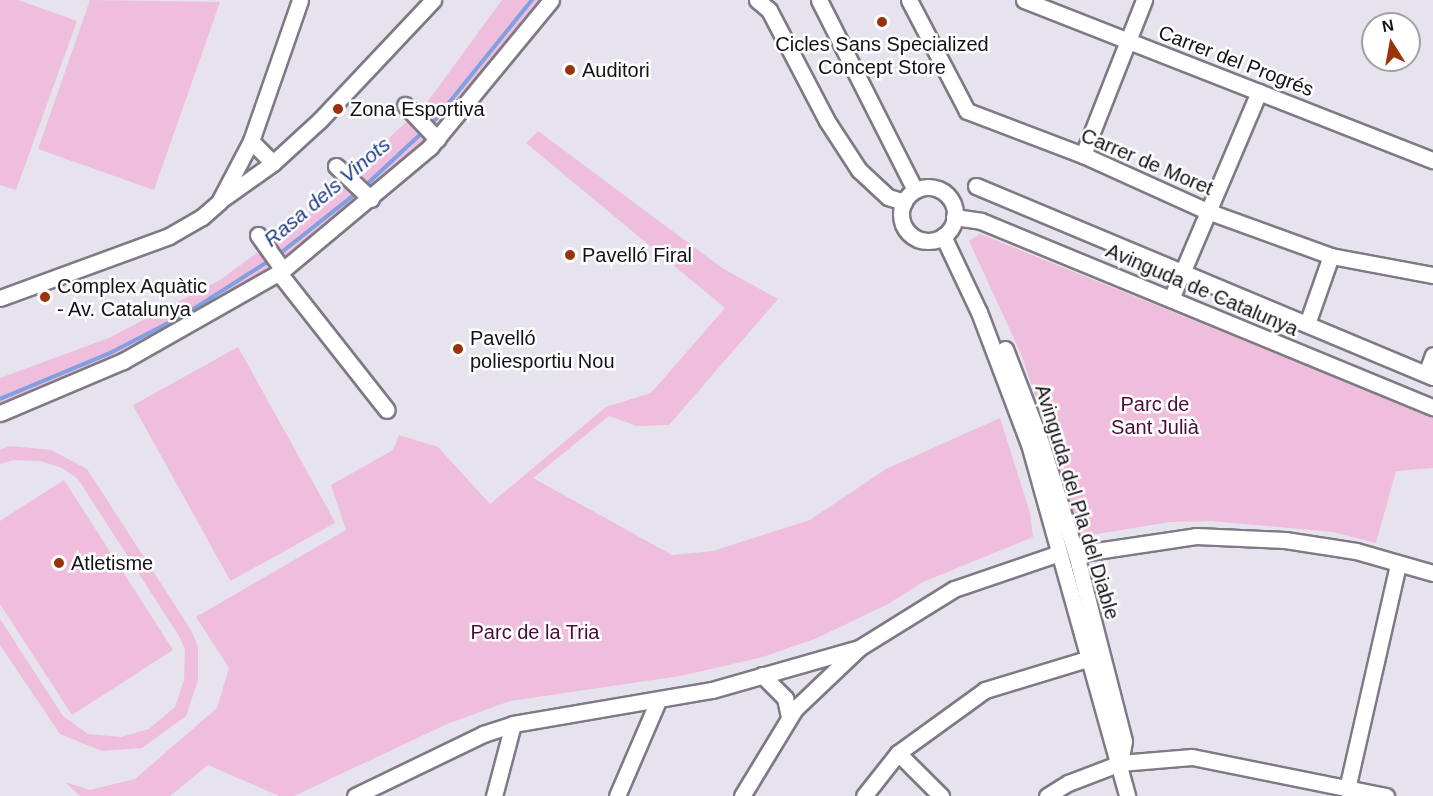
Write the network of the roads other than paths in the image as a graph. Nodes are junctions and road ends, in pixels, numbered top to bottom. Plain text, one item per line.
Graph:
1 (300, 0) edge
2 (433, 0) edge
3 (551, 0) edge
4 (757, 0) edge
5 (818, 0) edge
6 (909, 0) edge
7 (1024, 0) edge
8 (1144, 0) edge
9 (1127, 42) junction
10 (1258, 92) junction
11 (405, 105) dead end
12 (437, 139) junction
13 (251, 141) junction
14 (1083, 155) junction
15 (242, 157) junction
16 (1433, 160) edge
17 (273, 163) junction
18 (336, 166) dead end
19 (253, 178) junction
20 (976, 186) dead end
21 (910, 196) junction
22 (371, 199) junction
23 (219, 202) junction
24 (1207, 211) junction
25 (949, 227) junction
26 (258, 235) dead end
27 (1331, 256) junction
28 (281, 271) junction
29 (1182, 272) junction
30 (1433, 275) edge
31 (4, 297) edge
32 (1171, 299) junction
33 (1307, 324) junction
34 (1433, 355) edge
35 (1429, 376) edge
36 (1433, 407) edge
37 (387, 410) dead end
38 (0, 413) edge
39 (1059, 553) junction
40 (1076, 554) junction
41 (1398, 564) junction
42 (1433, 573) edge
43 (859, 648) junction
44 (1090, 658) junction
45 (762, 675) junction
46 (658, 701) junction
47 (789, 717) junction
48 (513, 724) junction
49 (898, 753) junction
50 (1120, 763) junction
51 (1347, 789) junction
52 (375, 791) edge
53 (745, 795) edge
54 (355, 796) edge
55 (494, 796) edge
56 (617, 796) edge
57 (864, 796) edge
58 (941, 796) edge
59 (1047, 796) edge
60 (1127, 796) edge
61 (1386, 796) edge

1 - 13 street
2 - 17 street
3 - 12 street
4 - 21 street
5 - 21 street
6 - 14 street, Carrer de Moret
7 - 9 street, Carrer del Progrés
8 - 9 street
9 - 10 street, Carrer del Progrés
9 - 14 street
10 - 16 street, Carrer del Progrés
10 - 24 street
11 - 12 street
12 - 22 street
13 - 15 street
13 - 17 street
13 - 19 street
14 - 24 street, Carrer de Moret
15 - 19 street
15 - 23 street
17 - 19 street
18 - 22 street
19 - 23 street
20 - 29 street
21 - 25 street
21 - 25 street
22 - 28 street
23 - 31 street
24 - 27 street, Carrer de Moret
24 - 29 street
25 - 32 street, Avinguda de Catalunya
25 - 39 street, Avinguda del Pla del Diable
25 - 40 street, Avinguda del Pla del Diable
26 - 28 street
27 - 30 street, Carrer de Moret
27 - 33 street
28 - 37 street
28 - 38 street
29 - 32 street
29 - 33 street
32 - 36 street, Avinguda de Catalunya
33 - 35 street
34 - 35 street
39 - 43 street
39 - 44 street, Avinguda del Pla del Diable
40 - 41 street
40 - 50 street, Avinguda del Pla del Diable
41 - 42 street
41 - 51 street
43 - 45 street
43 - 47 street
44 - 49 street
44 - 50 street, Avinguda del Pla del Diable
45 - 46 street
45 - 47 street
46 - 48 street
46 - 56 street
47 - 53 street
48 - 52 street
48 - 55 street
49 - 57 street
49 - 58 street
50 - 51 street
50 - 59 street
50 - 60 street, Avinguda del Pla del Diable
51 - 61 street
52 - 54 street

